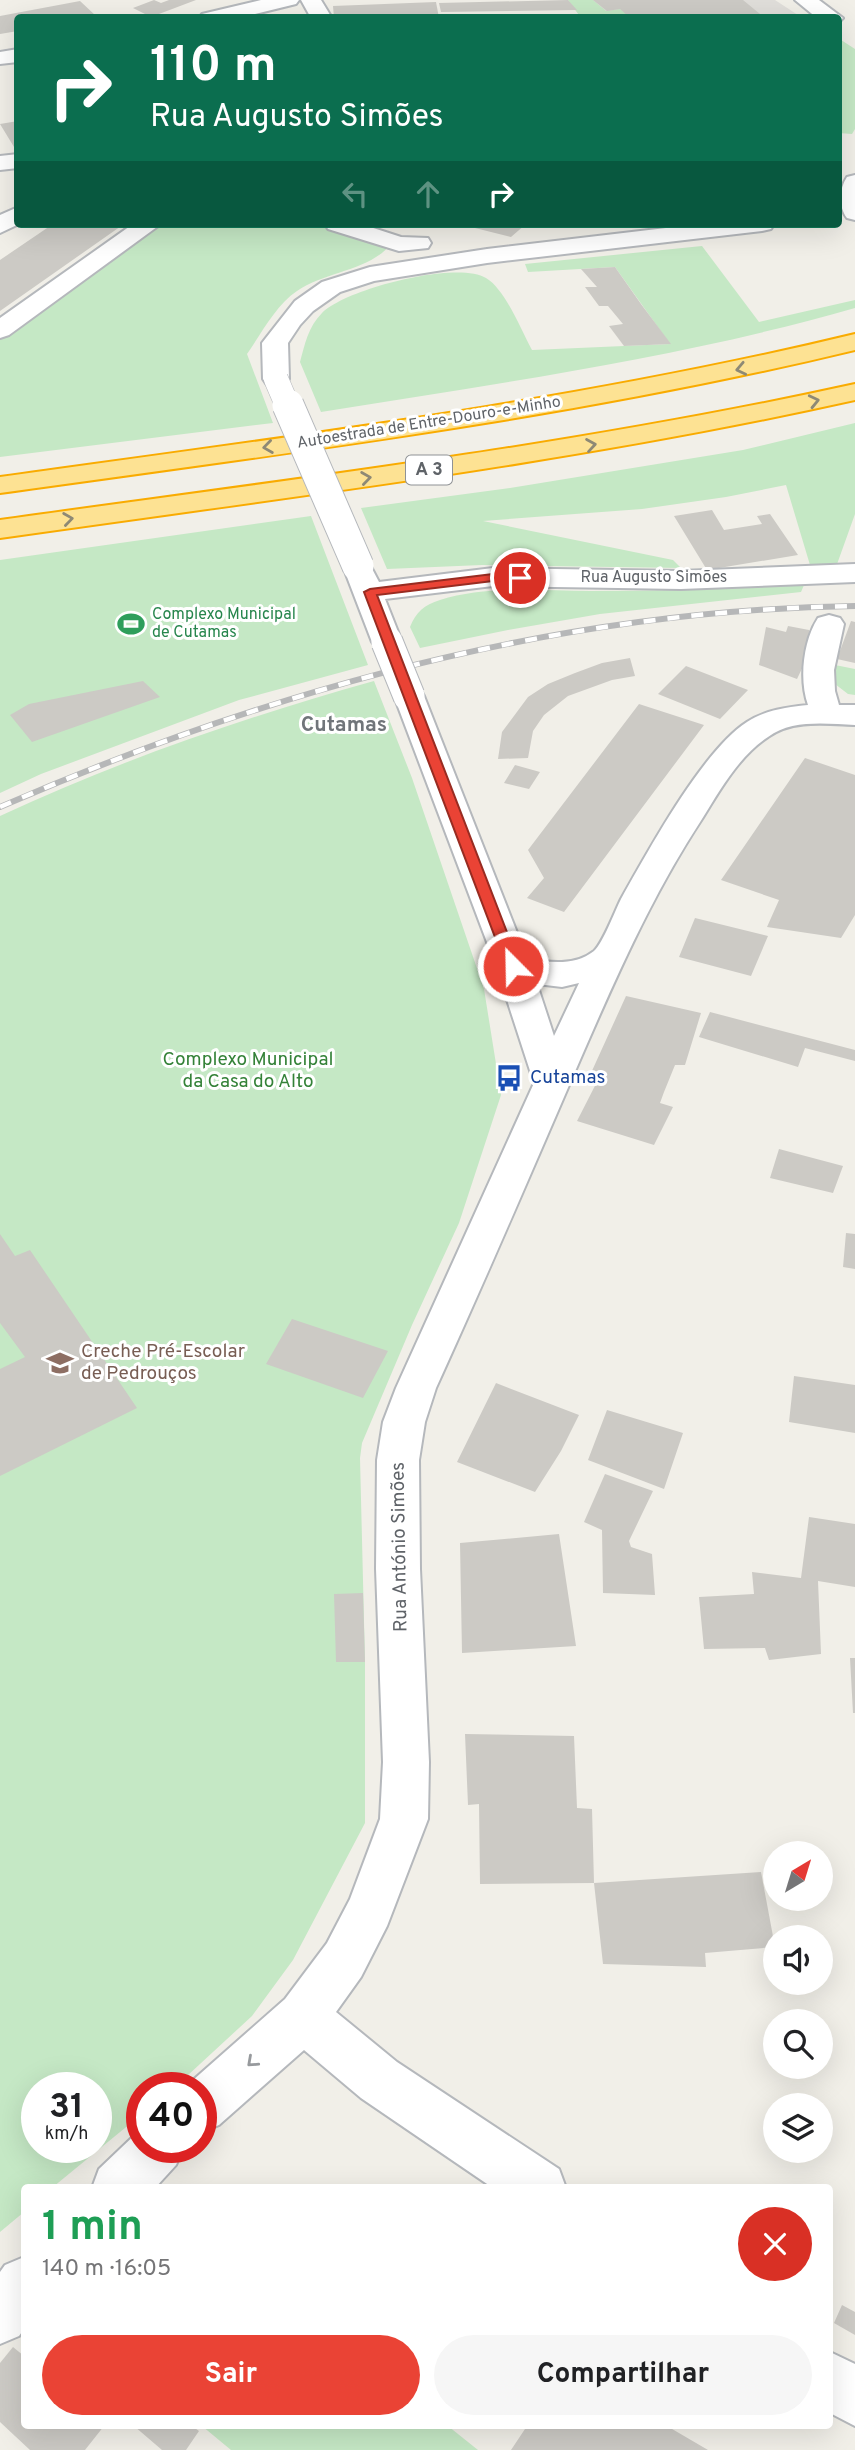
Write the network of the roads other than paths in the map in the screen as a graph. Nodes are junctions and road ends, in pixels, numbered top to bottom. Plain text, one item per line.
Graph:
1 (289, 0) edge
2 (805, 0) edge
3 (227, 14) edge
4 (826, 14) edge
5 (848, 190) edge
6 (855, 213) edge
7 (143, 228) edge
8 (350, 228) edge
9 (728, 228) edge
10 (434, 234) edge
11 (473, 258) junction
12 (403, 267) junction
13 (0, 330) edge
14 (855, 342) edge
15 (855, 391) edge
16 (0, 485) edge
17 (0, 529) edge
18 (854, 572) edge
19 (364, 579) junction
20 (829, 624) dead end
21 (841, 715) edge
22 (608, 958) junction
23 (513, 966) junction
24 (552, 1083) junction
25 (303, 2017) junction
26 (217, 2093) edge
27 (142, 2163) edge
28 (122, 2184) edge
29 (534, 2184) edge
30 (21, 2288) edge
31 (0, 2317) edge
32 (833, 2382) edge
33 (855, 2398) edge

1 - 3 street
2 - 4 street
5 - 6 street
7 - 13 street
8 - 10 street
9 - 11 street
10 - 11 street
10 - 12 street
11 - 12 street
12 - 19 street, bridge
14 -> 16 highway, Autoestrada de Entre-Douro-e-Minho / A 3
17 -> 15 highway, A 3
18 - 19 street, Rua Augusto Simões
19 - 23 street, bridge
20 - 21 street, Rua António Simões
21 - 22 street, Rua António Simões
22 - 23 street
22 - 24 street, Rua António Simões
23 - 24 street
24 - 25 street, Rua António Simões
25 -> 26 street, Rua António Simões
25 - 29 street
27 - 28 street
30 - 31 street
32 - 33 street

